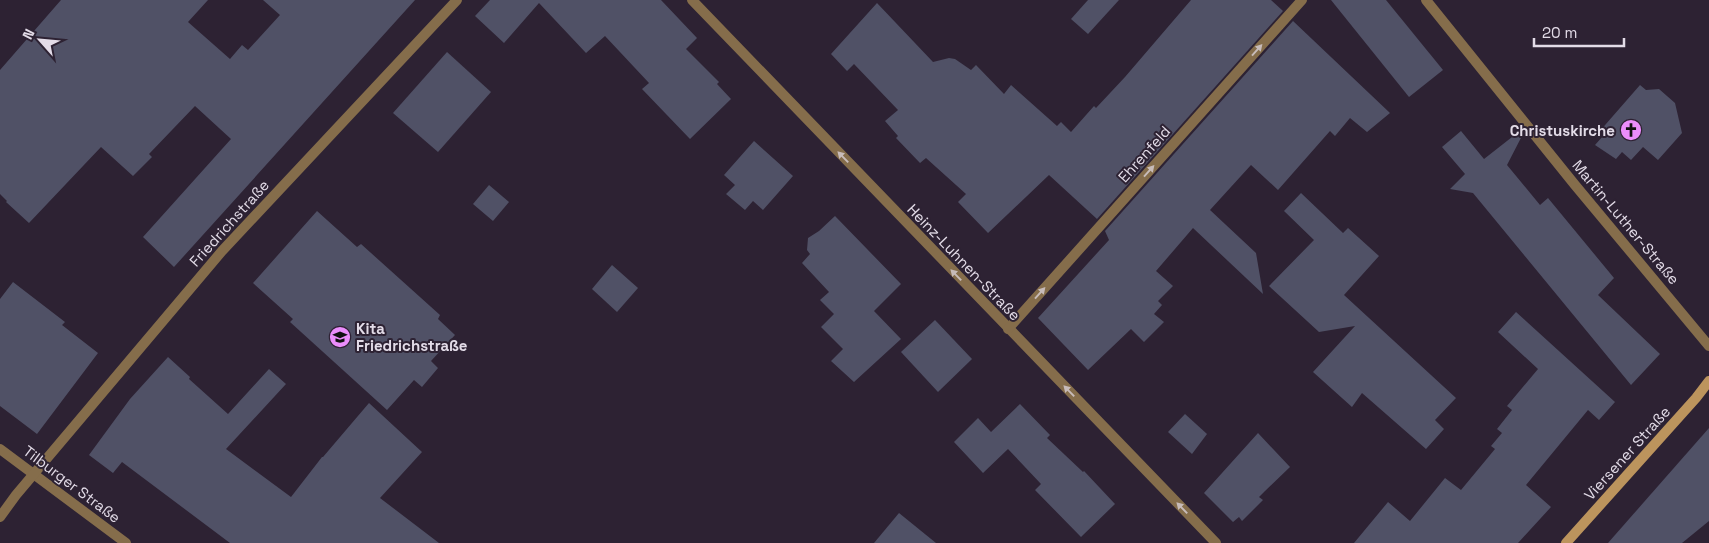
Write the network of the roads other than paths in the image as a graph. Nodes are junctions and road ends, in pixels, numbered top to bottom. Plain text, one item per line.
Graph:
1 (457, 0) edge
2 (692, 0) edge
3 (1302, 0) edge
4 (1426, 0) edge
5 (1008, 329) junction
6 (1709, 346) edge
7 (1709, 381) edge
8 (0, 449) edge
9 (33, 475) junction
10 (0, 517) edge
11 (126, 543) edge
12 (1216, 543) edge
13 (1566, 543) edge

1 - 9 street, Friedrichstraße
5 -> 2 street, Heinz-Luhnen-Straße
5 -> 3 street, Ehrenfeld
4 - 6 street, Martin-Luther-Straße
12 -> 5 street, Heinz-Luhnen-Straße
7 - 13 main road, Viersener Straße
8 - 9 street, Tilburger Straße
9 - 10 street, Friedrichstraße
9 - 11 street, Tilburger Straße

